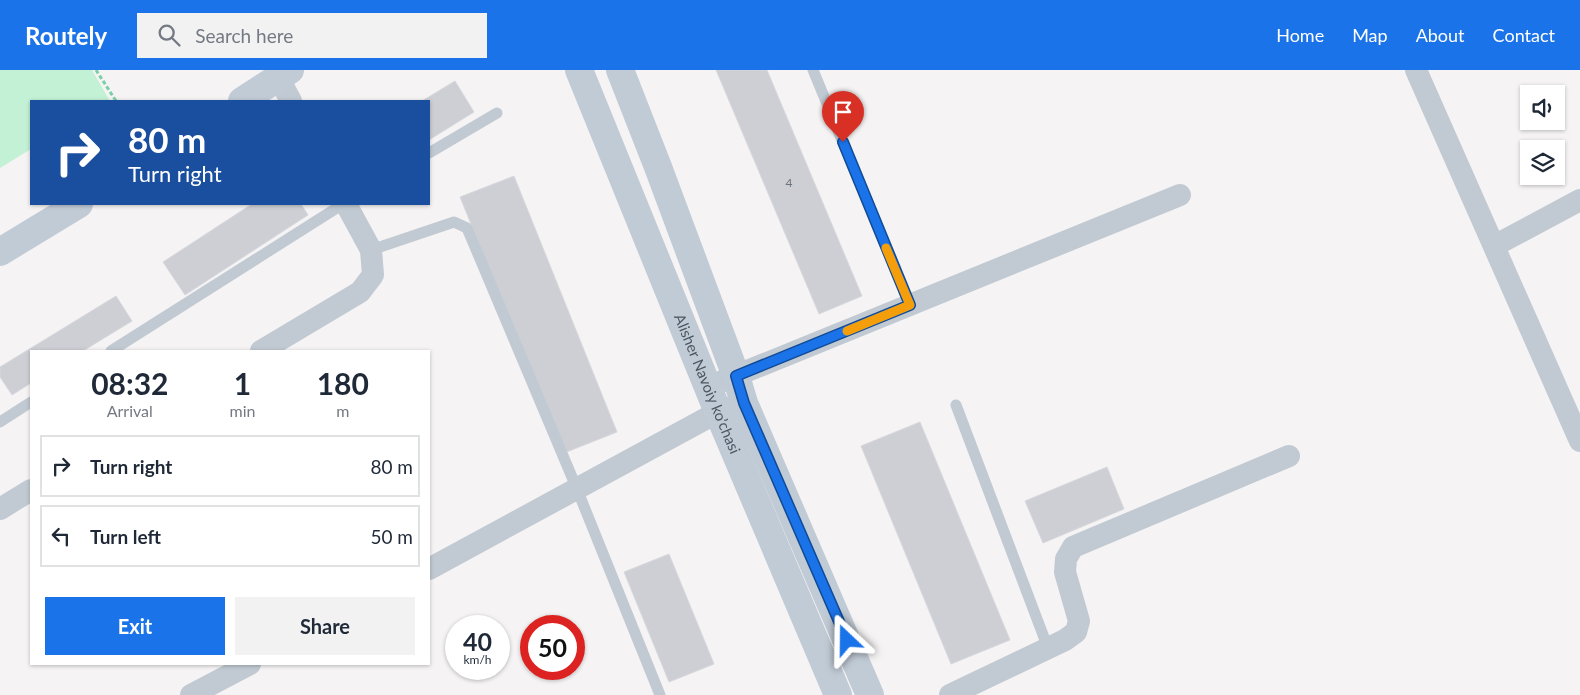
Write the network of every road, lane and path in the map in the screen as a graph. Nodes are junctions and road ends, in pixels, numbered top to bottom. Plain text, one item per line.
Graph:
1 (96, 70) edge
2 (580, 70) edge
3 (620, 70) edge
4 (813, 70) edge
5 (1416, 70) edge
6 (284, 74) edge
7 (115, 100) edge
8 (244, 100) edge
9 (291, 100) edge
10 (497, 113) dead end
11 (430, 152) edge
12 (1180, 195) dead end
13 (1580, 200) edge
14 (78, 205) edge
15 (343, 205) edge
16 (346, 205) edge
17 (1494, 246) junction
18 (371, 250) junction
19 (0, 252) edge
20 (910, 305) junction
21 (113, 350) edge
22 (263, 350) edge
23 (736, 376) junction
24 (708, 387) junction
25 (30, 403) edge
26 (744, 403) junction
27 (956, 405) dead end
28 (718, 412) junction
29 (0, 422) edge
30 (1580, 441) edge
31 (1289, 456) dead end
32 (577, 489) junction
33 (30, 491) edge
34 (0, 509) edge
35 (430, 568) edge
36 (1048, 648) junction
37 (248, 665) edge
38 (191, 695) edge
39 (660, 695) edge
40 (838, 695) edge
41 (870, 695) edge
42 (950, 695) edge

1 - 7 path
2 - 24 main road, Alisher Navoiy ko’chasi
3 - 23 main road, Alisher Navoiy ko’chasi
4 - 20 lane
5 - 17 street
6 - 8 main road
6 - 9 street
10 - 11 lane
12 - 20 street
13 - 17 street
14 - 19 main road
15 - 21 lane
16 - 18 street
17 - 30 street
18 - 22 street
18 - 32 lane
20 - 23 street
23 - 24 street
23 - 26 main road, Alisher Navoiy ko’chasi
24 - 28 main road, Alisher Navoiy ko’chasi
25 - 29 lane
26 - 28 street
26 - 41 main road, Alisher Navoiy ko’chasi
27 - 36 lane
28 - 32 street
28 - 40 main road, Alisher Navoiy ko’chasi
31 - 36 street
32 - 35 street
32 - 39 lane
33 - 34 street
36 - 42 street
37 - 38 street

